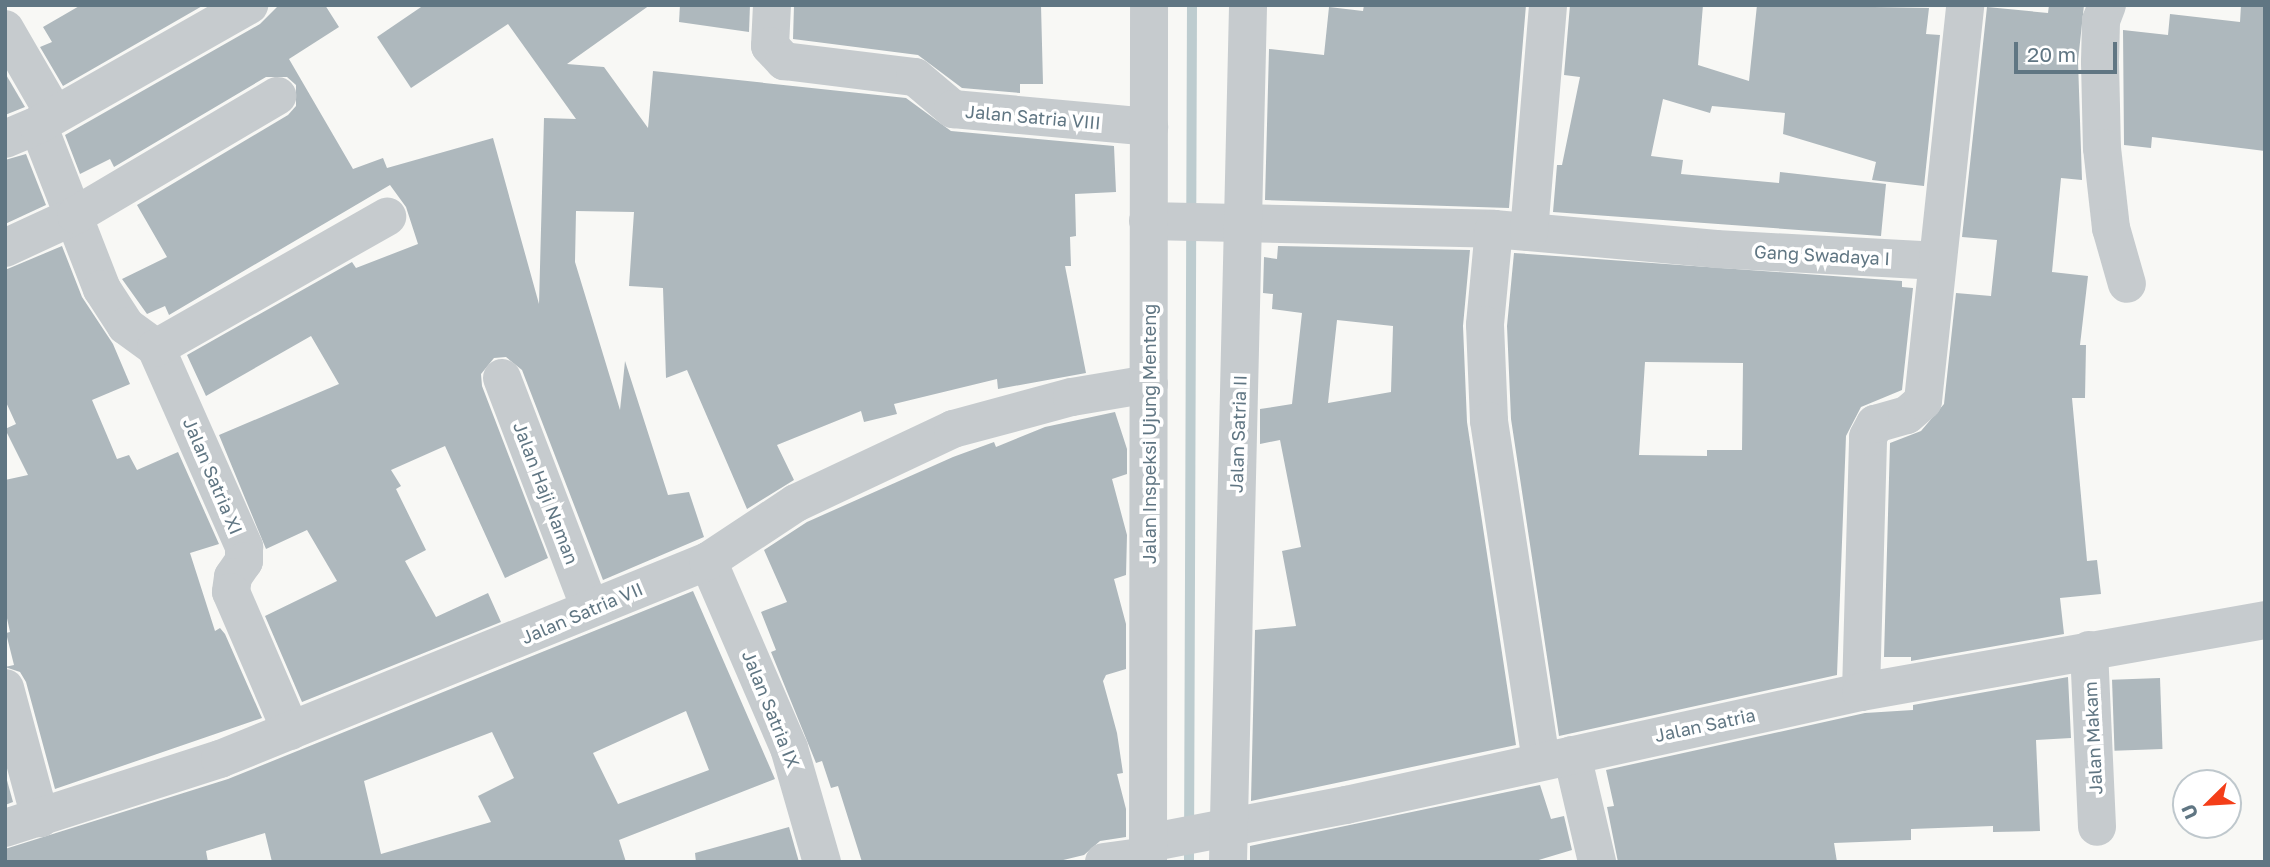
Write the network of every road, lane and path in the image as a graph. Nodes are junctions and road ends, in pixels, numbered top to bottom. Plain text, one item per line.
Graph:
1 (249, 5) edge
2 (772, 5) edge
3 (1149, 5) edge
4 (1248, 5) edge
5 (1548, 5) edge
6 (1965, 5) edge
7 (2107, 5) edge
8 (5, 29) edge
9 (277, 96) dead end
10 (32, 126) edge
11 (1149, 127) junction
12 (76, 215) junction
13 (387, 217) dead end
14 (1158, 221) junction
15 (1229, 222) junction
16 (1511, 231) junction
17 (5, 248) edge
18 (1935, 261) junction
19 (2127, 284) dead end
20 (163, 361) junction
21 (502, 378) dead end
22 (1149, 384) junction
23 (708, 561) junction
24 (590, 608) junction
25 (2265, 620) edge
26 (2089, 650) junction
27 (5, 688) edge
28 (1861, 692) junction
29 (291, 731) junction
30 (1557, 758) junction
31 (22, 823) edge
32 (2097, 827) dead end
33 (1225, 839) edge
34 (1150, 850) edge
35 (822, 862) edge
36 (1104, 862) edge
37 (1597, 862) edge

1 - 10 street
2 - 11 street, Jalan Satria VIII
3 - 11 street, Jalan Inspeksi Ujung Menteng
4 - 15 street, Jalan Satria II
5 - 16 street
6 - 18 street
7 - 19 street
8 - 10 street
9 - 12 street
10 - 12 street
11 - 14 street, Jalan Inspeksi Ujung Menteng
12 - 17 street
12 - 20 street
13 - 20 street
14 - 15 street, Gang Swadaya I
14 - 22 street, Jalan Inspeksi Ujung Menteng
15 - 16 street, Gang Swadaya I
15 - 33 street, Jalan Satria II
16 - 18 street, Gang Swadaya I
16 - 30 street
18 - 28 street
20 - 29 street, Jalan Satria XI
21 - 24 street, Jalan Haji Naman
22 - 23 street, Jalan Satria VII
22 - 34 street, Jalan Inspeksi Ujung Menteng
23 - 24 street, Jalan Satria VII
23 - 35 street, Jalan Satria IX
24 - 29 street, Jalan Satria VII
25 - 26 street, Jalan Satria
26 - 28 street, Jalan Satria
26 - 32 street, Jalan Makam
27 - 31 street
28 - 30 street, Jalan Satria
29 - 31 street, Jalan Satria VII
30 - 33 street, Jalan Satria
30 - 37 street
33 - 34 street, Jalan Satria
34 - 36 street, Jalan Satria

